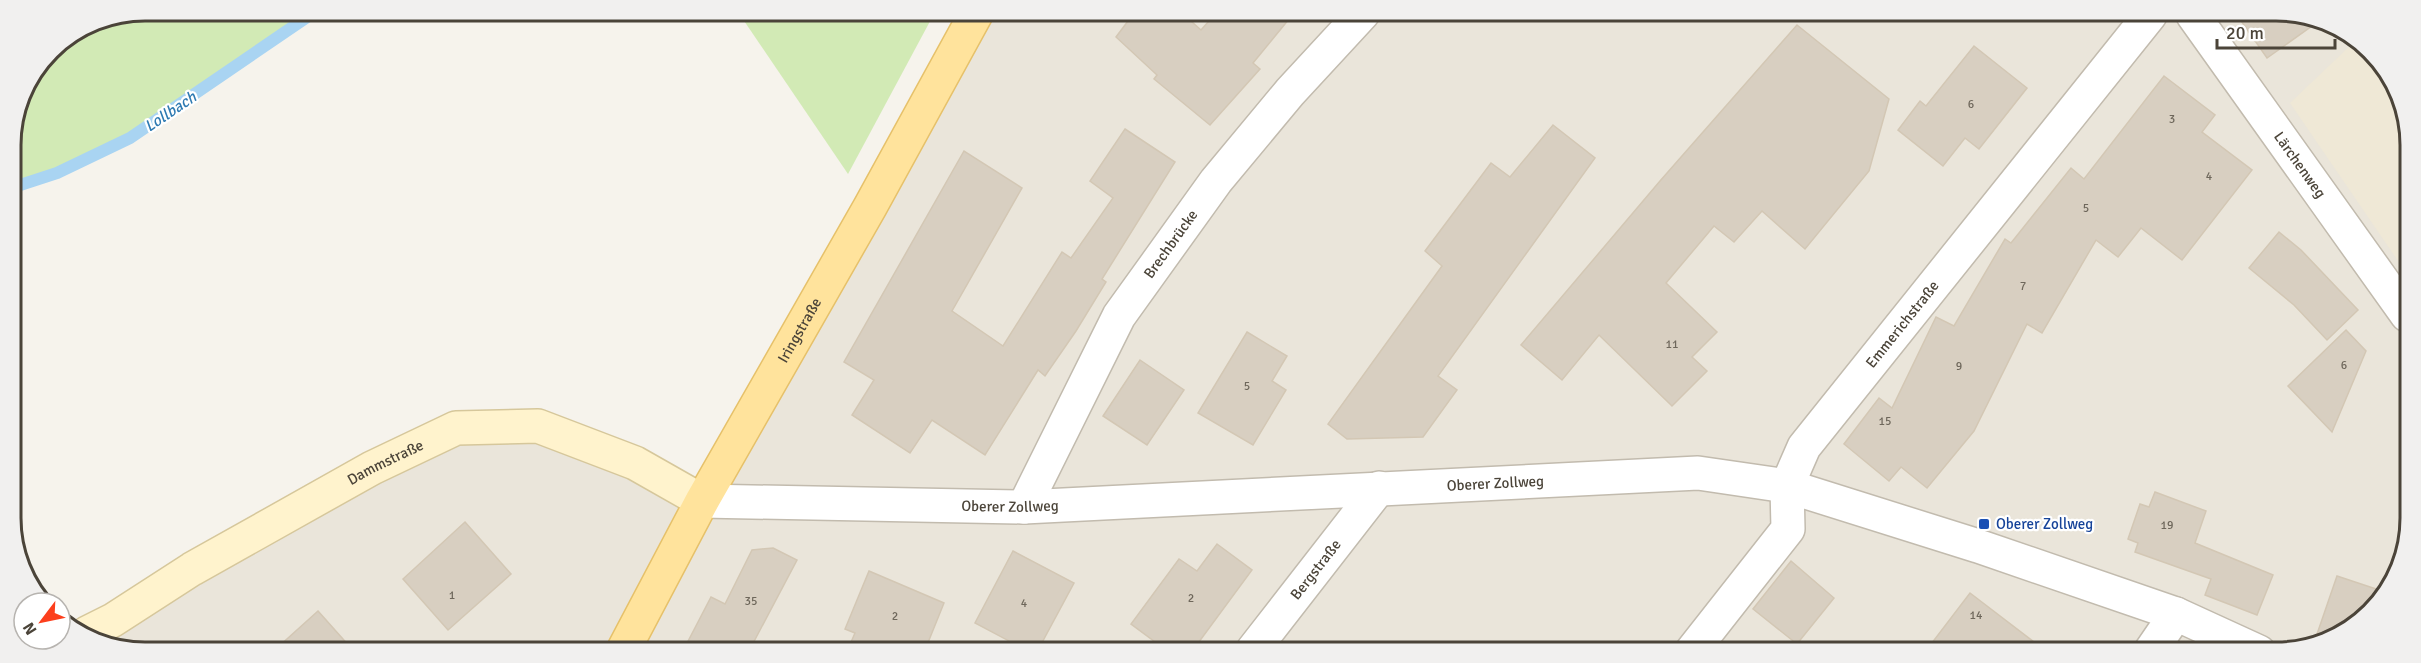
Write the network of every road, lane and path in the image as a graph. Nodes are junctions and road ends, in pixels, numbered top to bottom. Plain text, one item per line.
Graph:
1 (972, 21) edge
2 (1356, 21) edge
3 (2145, 21) edge
4 (2197, 21) edge
5 (2400, 305) edge
6 (1787, 486) junction
7 (1379, 489) junction
8 (702, 501) junction
9 (1024, 507) junction
10 (2176, 614) junction
11 (92, 630) edge
12 (628, 642) edge
13 (1259, 642) edge
14 (1699, 642) edge
15 (2157, 642) edge
16 (2237, 642) edge

1 - 8 main road, Iringstraße
2 - 9 street, Brechbrücke
3 - 6 street, Emmerichstraße
4 - 5 street, Lärchenweg
6 - 7 street, Oberer Zollweg
6 - 10 street, Oberer Zollweg
6 - 14 street, Emmerichstraße
7 - 9 street, Oberer Zollweg
7 - 13 street, Bergstraße
8 - 9 street, Oberer Zollweg
8 - 11 street, Dammstraße
8 - 12 main road, Iringstraße
10 - 15 street
10 - 16 street, Oberer Zollweg

